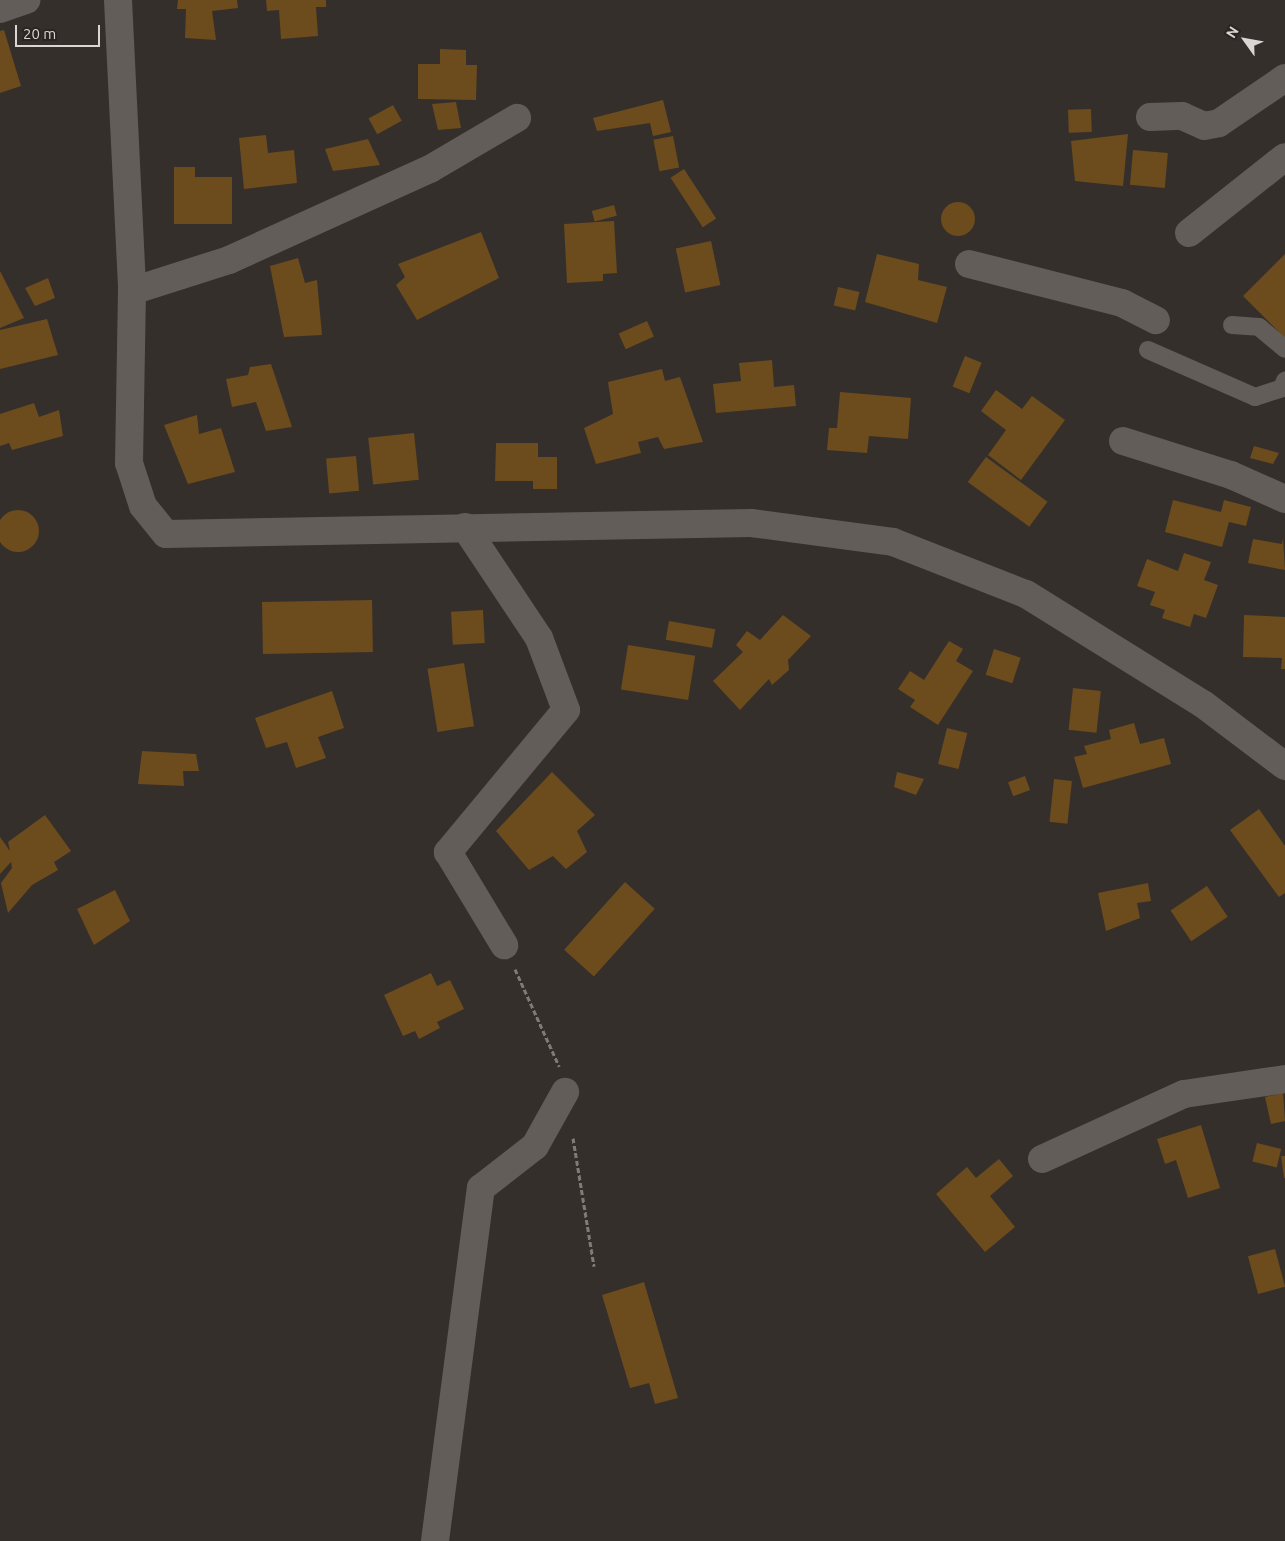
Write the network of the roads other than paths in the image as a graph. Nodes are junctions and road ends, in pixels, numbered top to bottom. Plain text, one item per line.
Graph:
1 (26, 0) edge
2 (118, 0) edge
3 (0, 9) edge
4 (1285, 78) edge
5 (1150, 117) dead end
6 (517, 118) dead end
7 (1285, 156) edge
8 (1189, 233) dead end
9 (969, 264) dead end
10 (132, 291) junction
11 (1156, 320) dead end
12 (1232, 325) dead end
13 (1285, 349) edge
14 (1148, 350) dead end
15 (1285, 381) edge
16 (1123, 441) dead end
17 (1285, 499) edge
18 (465, 527) junction
19 (1285, 766) edge
20 (504, 945) dead end
21 (1285, 1079) edge
22 (565, 1092) dead end
23 (1042, 1159) dead end
24 (435, 1541) edge

1 - 3 street
2 - 10 street
4 - 5 street
6 - 10 street
7 - 8 street
9 - 11 street
10 - 18 street
12 - 13 lane
14 - 15 lane
16 - 17 street
18 - 19 street
18 - 20 street
21 - 23 street
22 - 24 street

